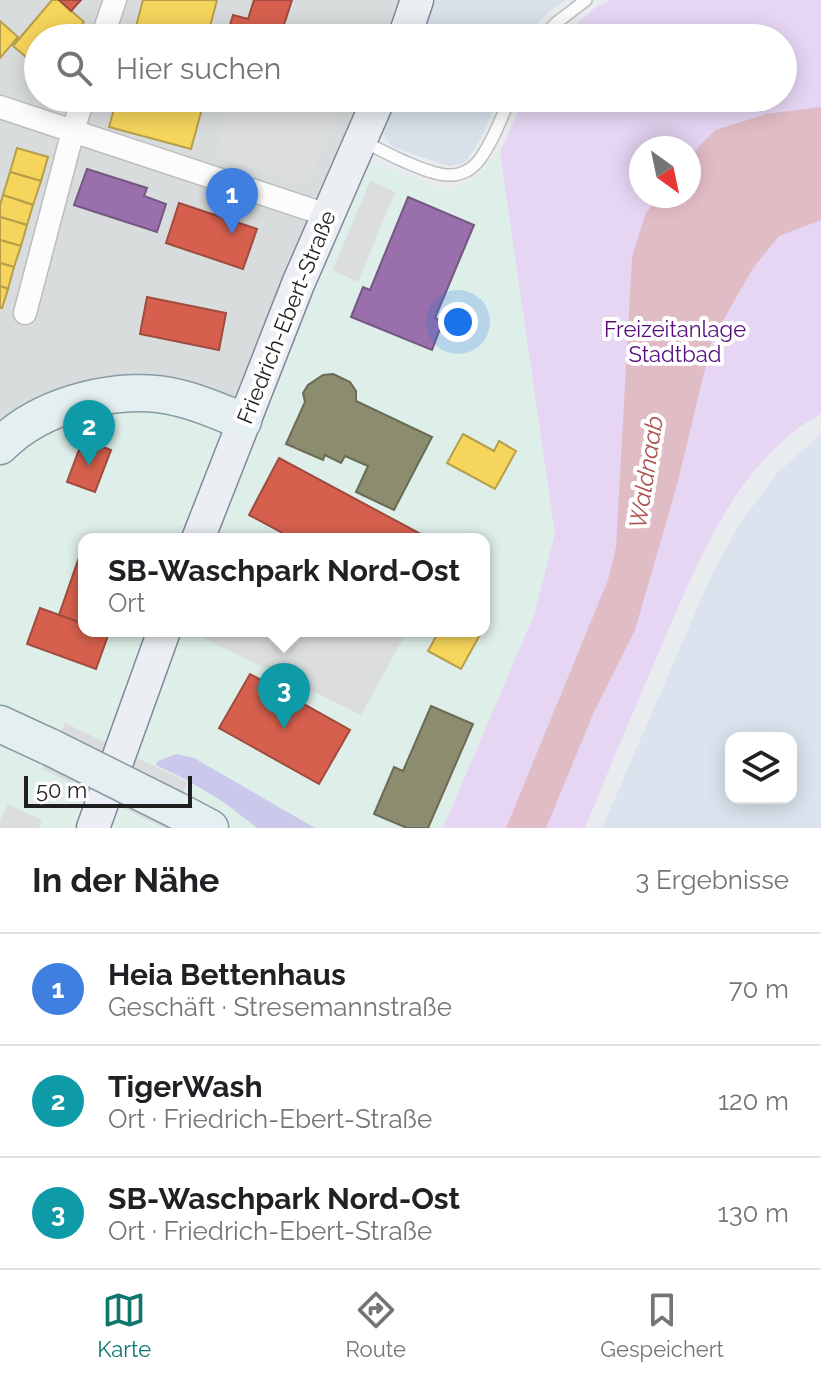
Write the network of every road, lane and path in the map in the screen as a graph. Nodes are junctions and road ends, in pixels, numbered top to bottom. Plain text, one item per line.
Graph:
1 (115, 0) edge
2 (417, 0) edge
3 (586, 0) edge
4 (107, 24) edge
5 (409, 24) edge
6 (555, 24) edge
7 (0, 107) edge
8 (79, 112) edge
9 (373, 112) edge
10 (504, 112) edge
11 (73, 131) junction
12 (361, 140) junction
13 (327, 215) junction
14 (25, 313) dead end
15 (243, 421) junction
16 (0, 446) edge
17 (200, 533) edge
18 (162, 637) edge
19 (0, 724) edge
20 (93, 828) edge
21 (210, 828) edge

1 - 4 street
2 - 5 street
3 - 6 lane
7 - 11 street
8 - 11 street
9 - 12 street, Friedrich-Ebert-Straße
10 - 12 lane
11 - 13 street
11 - 14 street
12 - 13 street, Friedrich-Ebert-Straße
13 - 15 street, Friedrich-Ebert-Straße
15 - 16 main road
15 - 17 street, Friedrich-Ebert-Straße
18 - 20 street
19 - 21 main road, bridge

